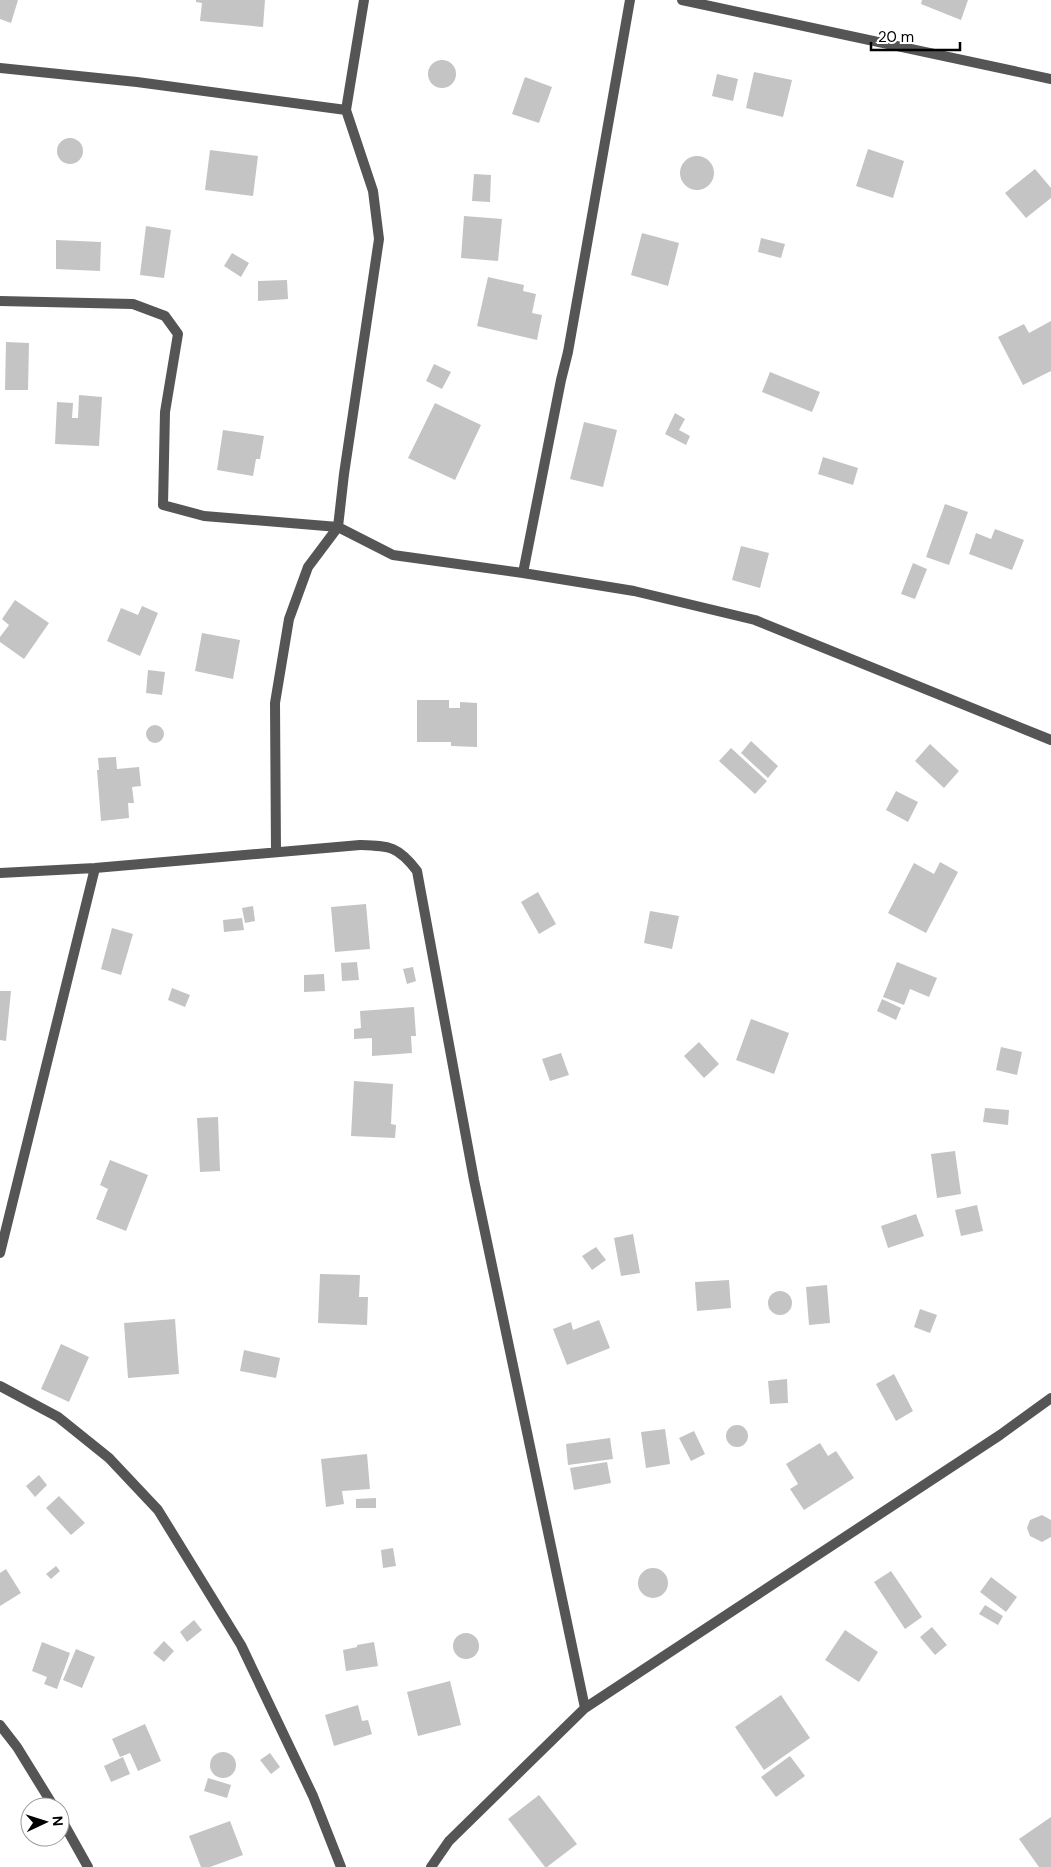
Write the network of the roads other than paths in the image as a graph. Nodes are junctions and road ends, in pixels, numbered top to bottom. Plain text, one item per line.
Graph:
1 (364, 0) edge
2 (630, 0) edge
3 (682, 0) edge
4 (0, 68) edge
5 (1051, 79) edge
6 (346, 110) junction
7 (0, 301) edge
8 (338, 527) junction
9 (523, 573) junction
10 (1051, 740) edge
11 (276, 852) junction
12 (95, 868) junction
13 (0, 874) edge
14 (0, 1253) edge
15 (0, 1386) edge
16 (1051, 1398) edge
17 (585, 1708) junction
18 (0, 1725) edge
19 (48, 1797) edge
20 (70, 1835) edge
21 (88, 1867) edge
22 (341, 1867) edge
23 (431, 1867) edge

1 - 6 street
2 - 9 street
3 - 5 street
4 - 6 street
6 - 8 street
7 - 8 street
8 - 9 street
8 - 11 street
9 - 10 street
11 - 12 street
11 - 17 street
12 - 13 street
12 - 14 street
15 - 22 street
16 - 17 street
17 - 23 street
18 - 19 street
20 - 21 street

